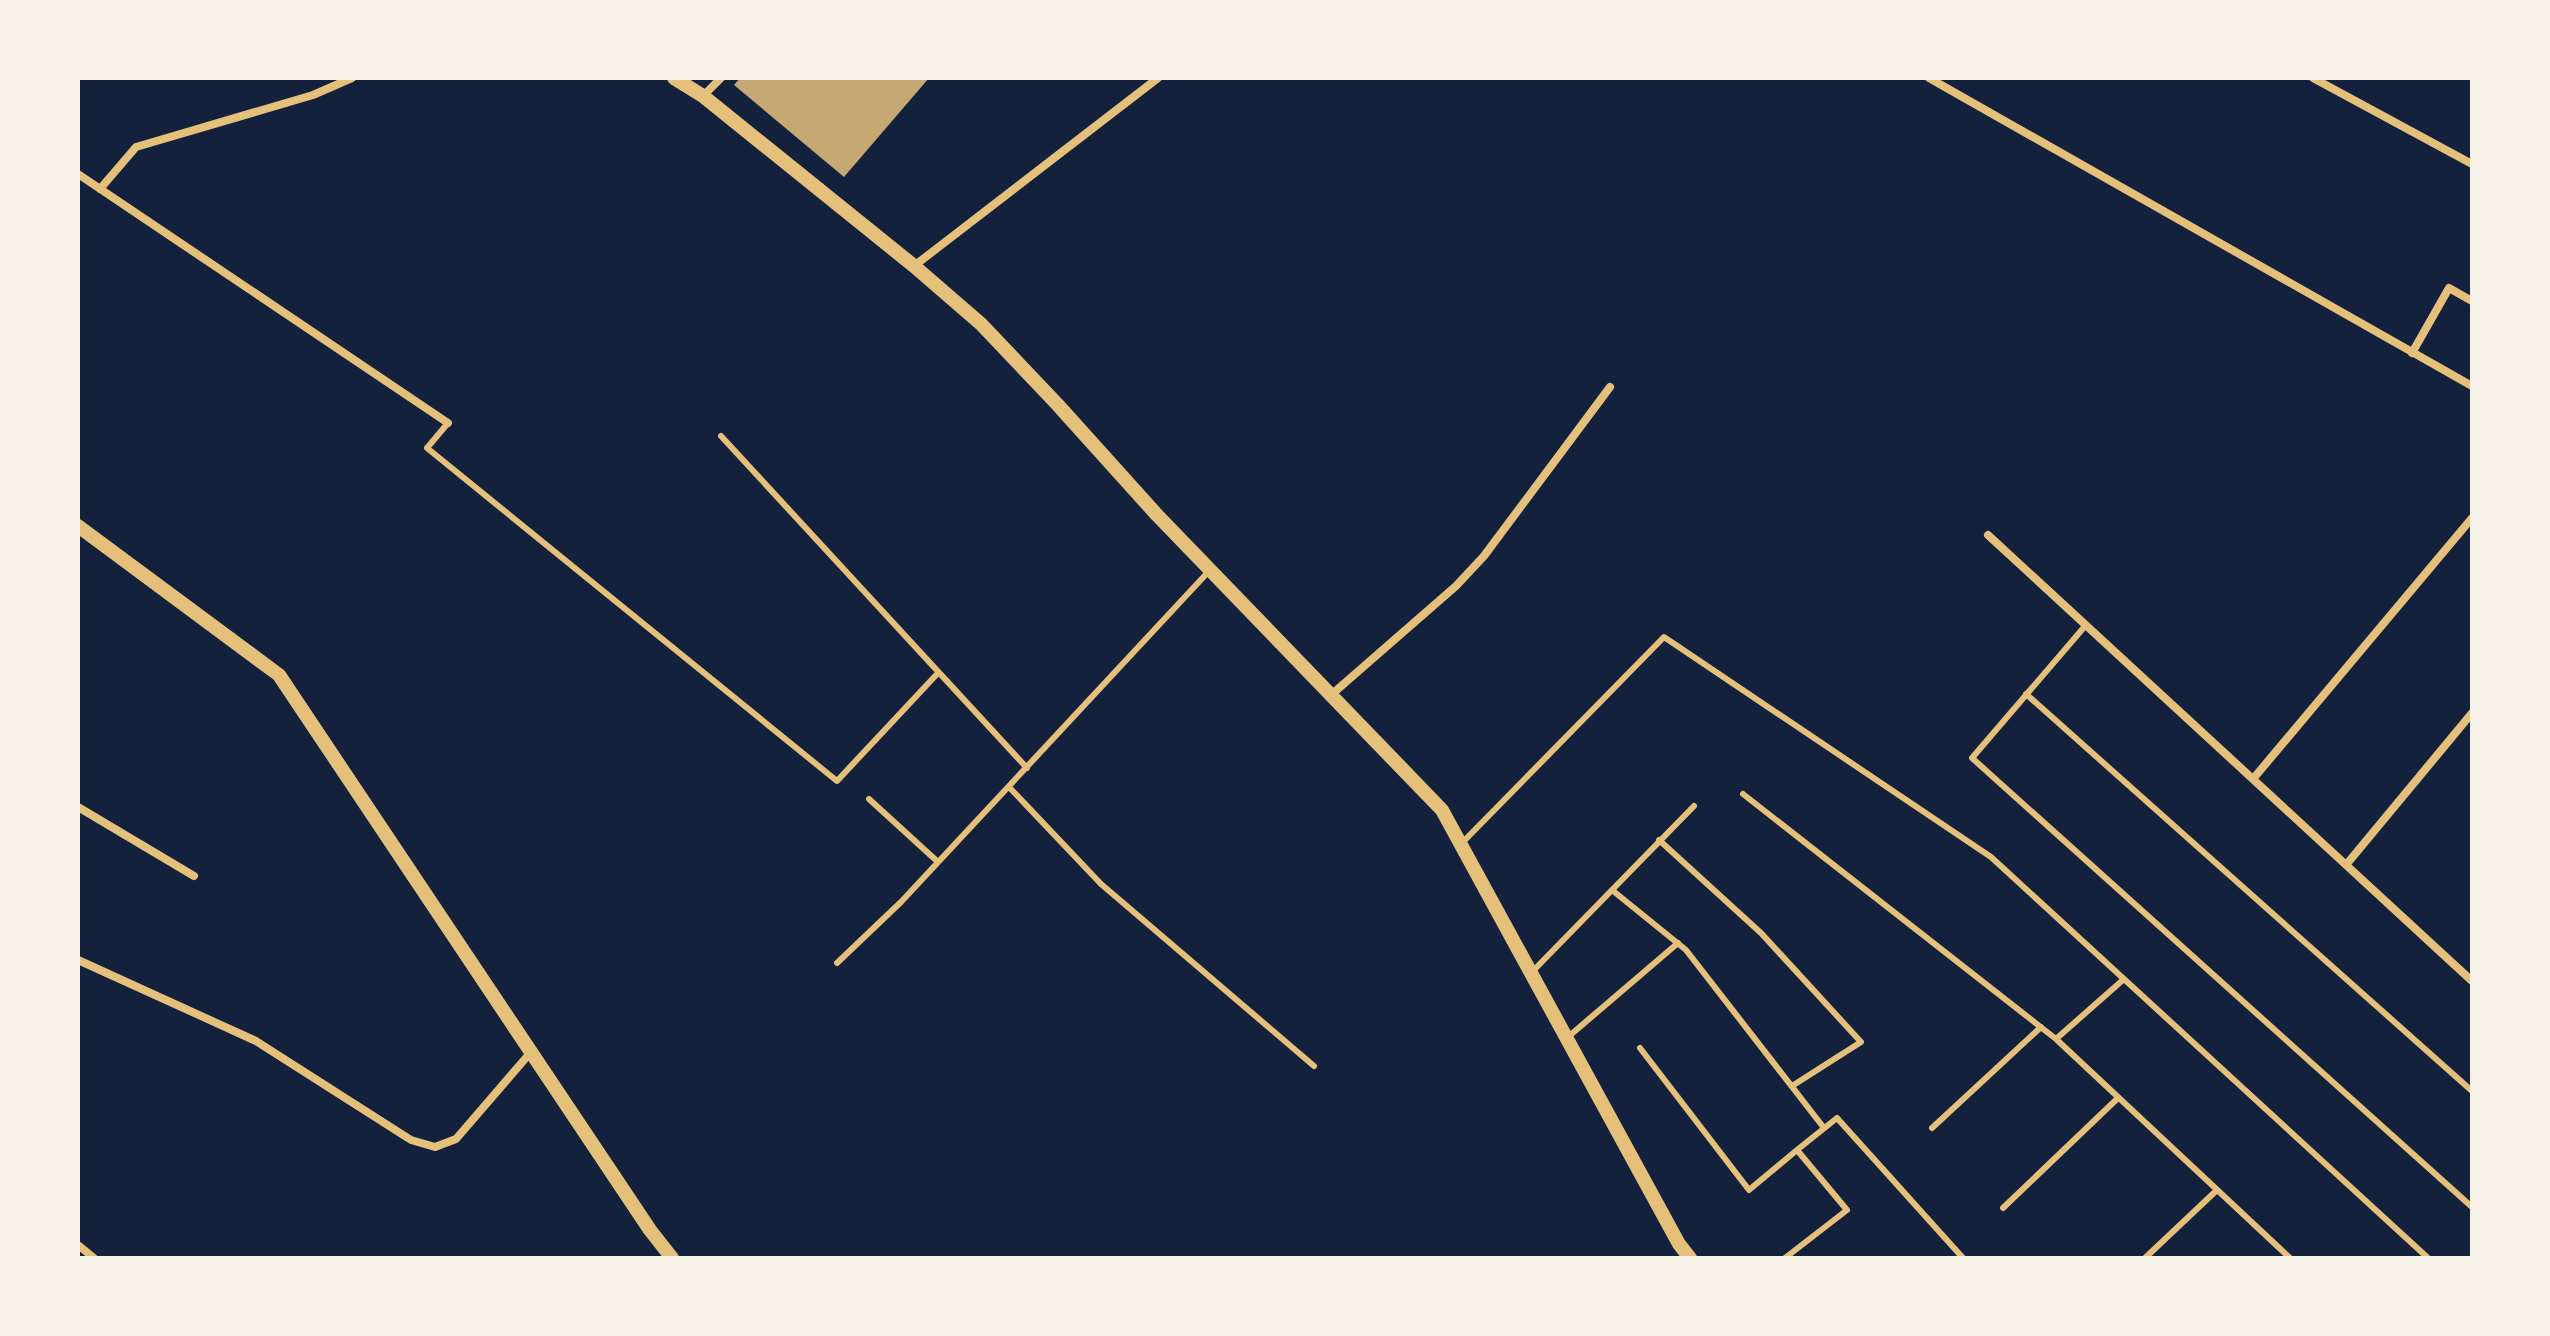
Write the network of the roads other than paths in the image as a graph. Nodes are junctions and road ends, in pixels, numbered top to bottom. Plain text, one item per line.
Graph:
1 (352, 78) edge
2 (674, 78) edge
3 (721, 78) edge
4 (1158, 78) edge
5 (1929, 78) edge
6 (2313, 78) edge
7 (703, 96) junction
8 (2472, 164) edge
9 (78, 174) edge
10 (100, 189) junction
11 (914, 266) junction
12 (2472, 301) edge
13 (2412, 353) junction
14 (2472, 386) edge
15 (1610, 387) dead end
16 (448, 423) joint
17 (721, 436) dead end
18 (2472, 518) edge
19 (78, 526) edge
20 (1988, 535) dead end
21 (1210, 570) junction
22 (2086, 625) junction
23 (938, 673) junction
24 (2026, 694) junction
25 (1331, 695) junction
26 (2472, 713) edge
27 (1027, 768) junction
28 (2253, 779) junction
29 (1009, 787) junction
30 (1743, 794) dead end
31 (869, 799) dead end
32 (1694, 806) dead end
33 (78, 807) edge
34 (1659, 840) junction
35 (1461, 844) junction
36 (938, 862) junction
37 (2346, 865) junction
38 (194, 876) dead end
39 (1612, 890) junction
40 (1678, 943) junction
41 (78, 960) edge
42 (837, 963) dead end
43 (1531, 973) junction
44 (2124, 979) junction
45 (2472, 981) edge
46 (2041, 1027) junction
47 (1567, 1039) junction
48 (2056, 1039) junction
49 (1640, 1048) dead end
50 (531, 1052) junction
51 (1314, 1066) dead end
52 (1792, 1086) junction
53 (2472, 1091) edge
54 (2118, 1098) junction
55 (1824, 1128) junction
56 (1932, 1128) dead end
57 (1797, 1150) junction
58 (2217, 1190) junction
59 (2472, 1207) edge
60 (2003, 1208) dead end
61 (78, 1245) edge
62 (94, 1258) edge
63 (672, 1258) edge
64 (1690, 1258) edge
65 (1785, 1258) edge
66 (1963, 1258) edge
67 (2145, 1258) edge
68 (2290, 1258) edge
69 (2428, 1258) edge

1 - 10 street
2 - 7 street
3 - 7 street
4 - 11 street
5 - 13 street
6 - 8 street
7 - 11 street
9 - 10 street
10 - 16 street
11 - 21 street
12 - 13 street
13 - 14 street
15 - 25 street
16 - 23 lane
17 - 23 lane
18 - 28 street
19 - 50 street
20 - 22 street
21 - 25 street
21 - 27 lane
22 - 24 lane
22 - 28 street
23 - 27 lane
24 - 53 lane
24 - 59 lane
25 - 35 street
26 - 37 street
27 - 29 lane
28 - 37 street
29 - 36 lane
29 - 51 lane
30 - 46 lane
31 - 36 lane
32 - 34 lane
33 - 38 street
34 - 39 lane
34 - 52 lane
35 - 43 street
35 - 44 lane
36 - 42 lane
37 - 45 street
39 - 40 lane
39 - 43 lane
40 - 47 lane
40 - 52 lane
41 - 50 street
43 - 47 street
44 - 48 lane
44 - 69 lane
46 - 48 lane
46 - 56 lane
47 - 64 street
48 - 54 lane
49 - 57 lane
50 - 63 street
52 - 55 lane
54 - 58 lane
54 - 60 lane
55 - 57 lane
55 - 66 lane
57 - 65 lane
58 - 67 lane
58 - 68 lane
61 - 62 street

